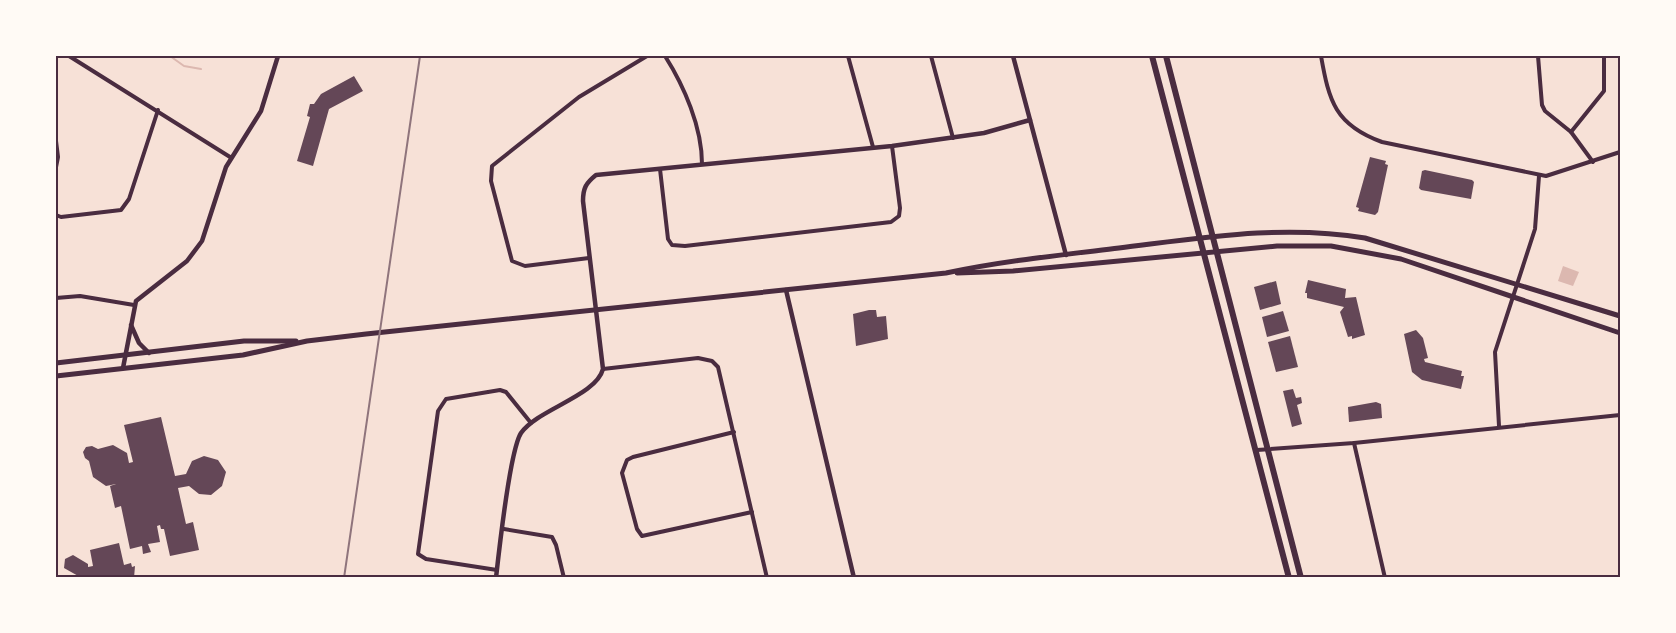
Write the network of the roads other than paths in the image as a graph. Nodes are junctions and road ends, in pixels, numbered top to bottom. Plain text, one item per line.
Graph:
1 (69, 56) edge
2 (278, 56) edge
3 (647, 56) edge
4 (665, 56) edge
5 (848, 56) edge
6 (931, 56) edge
7 (1012, 56) edge
8 (1152, 56) edge
9 (1166, 56) edge
10 (1321, 56) edge
11 (1538, 56) edge
12 (1604, 56) edge
13 (158, 110) junction
14 (1030, 120) junction
15 (1571, 132) junction
16 (952, 138) junction
17 (56, 141) edge
18 (892, 146) junction
19 (873, 147) junction
20 (1620, 152) edge
21 (230, 157) junction
22 (1593, 163) junction
23 (702, 164) junction
24 (56, 168) edge
25 (660, 169) junction
26 (1539, 176) junction
27 (56, 214) edge
28 (1214, 236) junction
29 (1199, 238) junction
30 (1218, 251) junction
31 (1202, 252) junction
32 (1066, 255) junction
33 (589, 258) junction
34 (946, 273) junction
35 (1518, 283) junction
36 (786, 290) junction
37 (1513, 296) junction
38 (56, 298) edge
39 (135, 305) junction
40 (595, 310) junction
41 (1620, 316) edge
42 (130, 322) junction
43 (1620, 333) edge
44 (307, 342) junction
45 (149, 353) junction
46 (126, 355) junction
47 (56, 363) edge
48 (123, 368) junction
49 (603, 369) junction
50 (56, 376) edge
51 (1620, 415) edge
52 (531, 423) junction
53 (1499, 426) junction
54 (734, 432) junction
55 (1354, 443) junction
56 (1269, 449) junction
57 (1257, 450) junction
58 (752, 512) junction
59 (504, 529) junction
60 (497, 570) junction
61 (496, 578) edge
62 (564, 578) edge
63 (767, 578) edge
64 (854, 578) edge
65 (1289, 578) edge
66 (1301, 578) edge
67 (1385, 578) edge

1 - 13 street
2 - 21 street
3 - 33 street
4 - 23 street
5 - 19 street
6 - 16 street
7 - 14 street
8 - 29 main road
9 - 28 main road
10 - 26 street
11 - 15 street
12 - 15 street
13 - 21 street
13 - 27 street
14 - 16 street
14 - 32 street
15 - 22 street
16 - 18 street
17 - 24 street
18 - 19 street
18 - 25 street
19 - 23 street
20 - 22 street
21 - 39 street
22 - 26 street
23 - 25 street
25 - 33 street
26 - 35 street
28 - 29 main road
28 - 30 main road
28 - 35 main road
29 - 31 main road
29 - 32 main road
30 - 31 main road
30 - 37 main road
30 - 56 main road
31 - 34 main road
31 - 57 main road
32 - 34 main road
33 - 40 street
34 - 36 main road
35 - 37 street
35 - 41 main road
36 - 40 main road
36 - 64 street
37 - 43 main road
37 - 53 street
38 - 39 street
39 - 42 street
40 - 44 main road
40 - 49 street
42 - 45 street
42 - 46 street
44 - 45 main road
44 - 48 main road
45 - 46 main road
46 - 47 main road
46 - 48 street
48 - 50 main road
49 - 52 street
49 - 54 street
51 - 53 street
52 - 59 street
52 - 60 street
53 - 55 street
54 - 58 street
54 - 58 street
55 - 56 street
55 - 67 street
56 - 57 street
56 - 66 main road
57 - 65 main road
58 - 63 street
59 - 60 street
59 - 62 street
60 - 61 street

